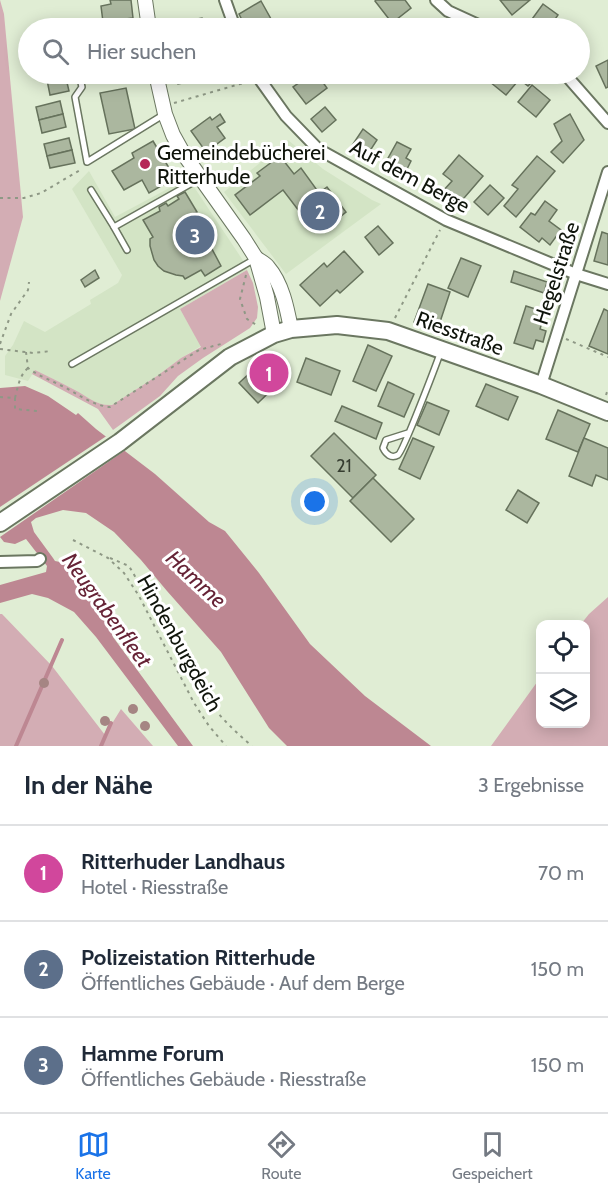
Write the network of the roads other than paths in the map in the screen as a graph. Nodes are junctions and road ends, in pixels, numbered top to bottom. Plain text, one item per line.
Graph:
1 (145, 0) edge
2 (225, 0) edge
3 (436, 0) edge
4 (148, 18) edge
5 (231, 18) edge
6 (463, 18) edge
7 (81, 84) edge
8 (158, 84) edge
9 (263, 84) edge
10 (574, 84) edge
11 (164, 110) junction
12 (608, 123) edge
13 (608, 172) edge
14 (200, 178) junction
15 (91, 190) dead end
16 (114, 227) junction
17 (127, 250) dead end
18 (256, 258) junction
19 (576, 274) junction
20 (608, 284) edge
21 (291, 329) junction
22 (274, 334) junction
23 (442, 350) junction
24 (72, 364) dead end
25 (541, 385) junction
26 (608, 412) edge
27 (408, 433) junction
28 (0, 523) edge
29 (40, 559) dead end
30 (0, 562) edge

1 - 4 street
2 - 5 street
3 - 6 street
7 - 11 lane
8 - 11 street
9 - 19 street, Auf dem Berge
10 - 12 street
11 - 14 street
13 - 19 street, Hegelstraße
14 - 16 lane
14 - 18 street
15 - 16 lane
16 - 17 lane
18 - 21 street
18 - 22 street
18 - 24 lane
19 - 20 street, Auf dem Berge
19 - 25 street, Hegelstraße
21 - 22 main road, Riesstraße
21 - 23 main road, Riesstraße
22 - 28 main road, Riesstraße
23 - 25 main road, Riesstraße
23 - 27 lane
25 - 26 main road, Riesstraße
27 - 27 lane
29 - 30 street

